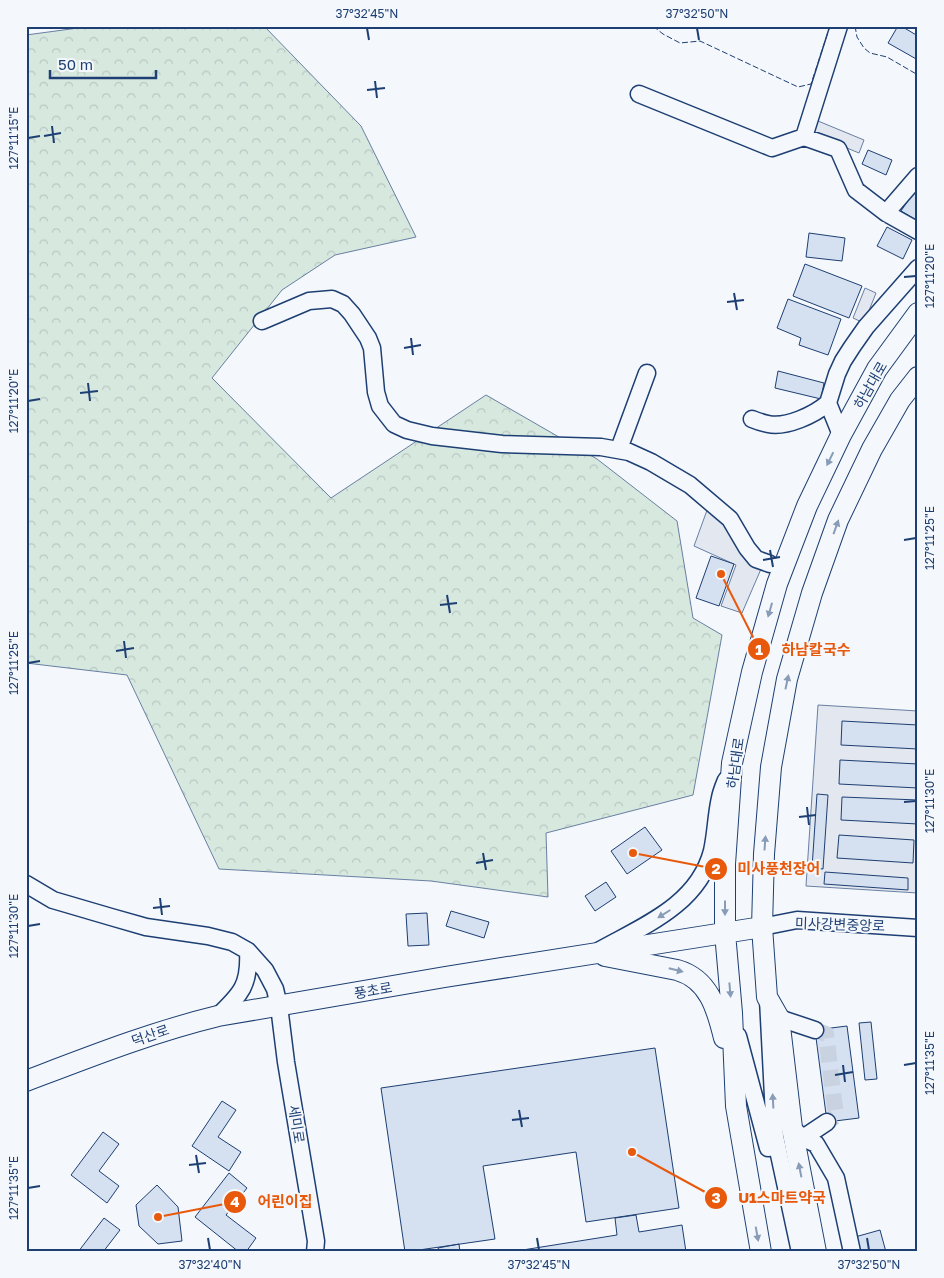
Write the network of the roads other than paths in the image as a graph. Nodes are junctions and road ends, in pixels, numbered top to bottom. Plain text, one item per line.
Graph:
1 (839, 26) edge
2 (639, 94) dead end
3 (804, 137) junction
4 (918, 176) edge
5 (886, 213) junction
6 (918, 231) edge
7 (918, 268) edge
8 (918, 313) edge
9 (262, 321) dead end
10 (647, 374) dead end
11 (918, 377) edge
12 (828, 404) junction
13 (752, 419) dead end
14 (842, 435) junction
15 (620, 449) junction
16 (772, 564) junction
17 (732, 764) junction
18 (26, 884) edge
19 (762, 926) junction
20 (918, 928) edge
21 (725, 933) junction
22 (248, 951) junction
23 (594, 953) junction
24 (767, 997) junction
25 (279, 1006) junction
26 (732, 1013) junction
27 (218, 1016) junction
28 (779, 1018) junction
29 (815, 1030) tunnel mouth
30 (26, 1081) edge
31 (736, 1106) junction
32 (826, 1122) dead end
33 (797, 1133) junction
34 (317, 1248) edge
35 (761, 1252) edge
36 (792, 1252) edge
37 (800, 1252) edge
38 (816, 1252) edge
39 (852, 1252) edge

1 - 3 street
2 - 3 street
3 - 5 street
4 - 5 street
5 - 6 street
7 - 12 street
8 - 14 main road, 하남대로
9 - 15 street
10 - 15 street
19 -> 11 main road
12 - 13 street
12 - 14 street
14 -> 16 main road, 하남대로
15 - 16 street
16 -> 17 main road, 하남대로
17 -> 21 main road, 하남대로
17 -> 23 street
18 - 22 street
19 - 20 street, 미사강변중앙로
19 - 21 main road, 풍초로
19 - 24 main road
21 - 23 main road, 풍초로
21 -> 26 main road, 하남대로
22 - 25 street
22 - 27 street
23 - 25 main road, 풍초로
23 -> 31 main road
24 - 28 main road
37 -> 24 street
25 - 27 main road, 덕산로
25 - 34 street, 세미로
26 - 31 main road, 하남대로
26 - 36 street
27 - 30 main road, 덕산로
28 - 29 street
28 - 33 main road
31 -> 35 main road, 하남대로
32 - 33 street
38 -> 33 main road
33 - 39 street

